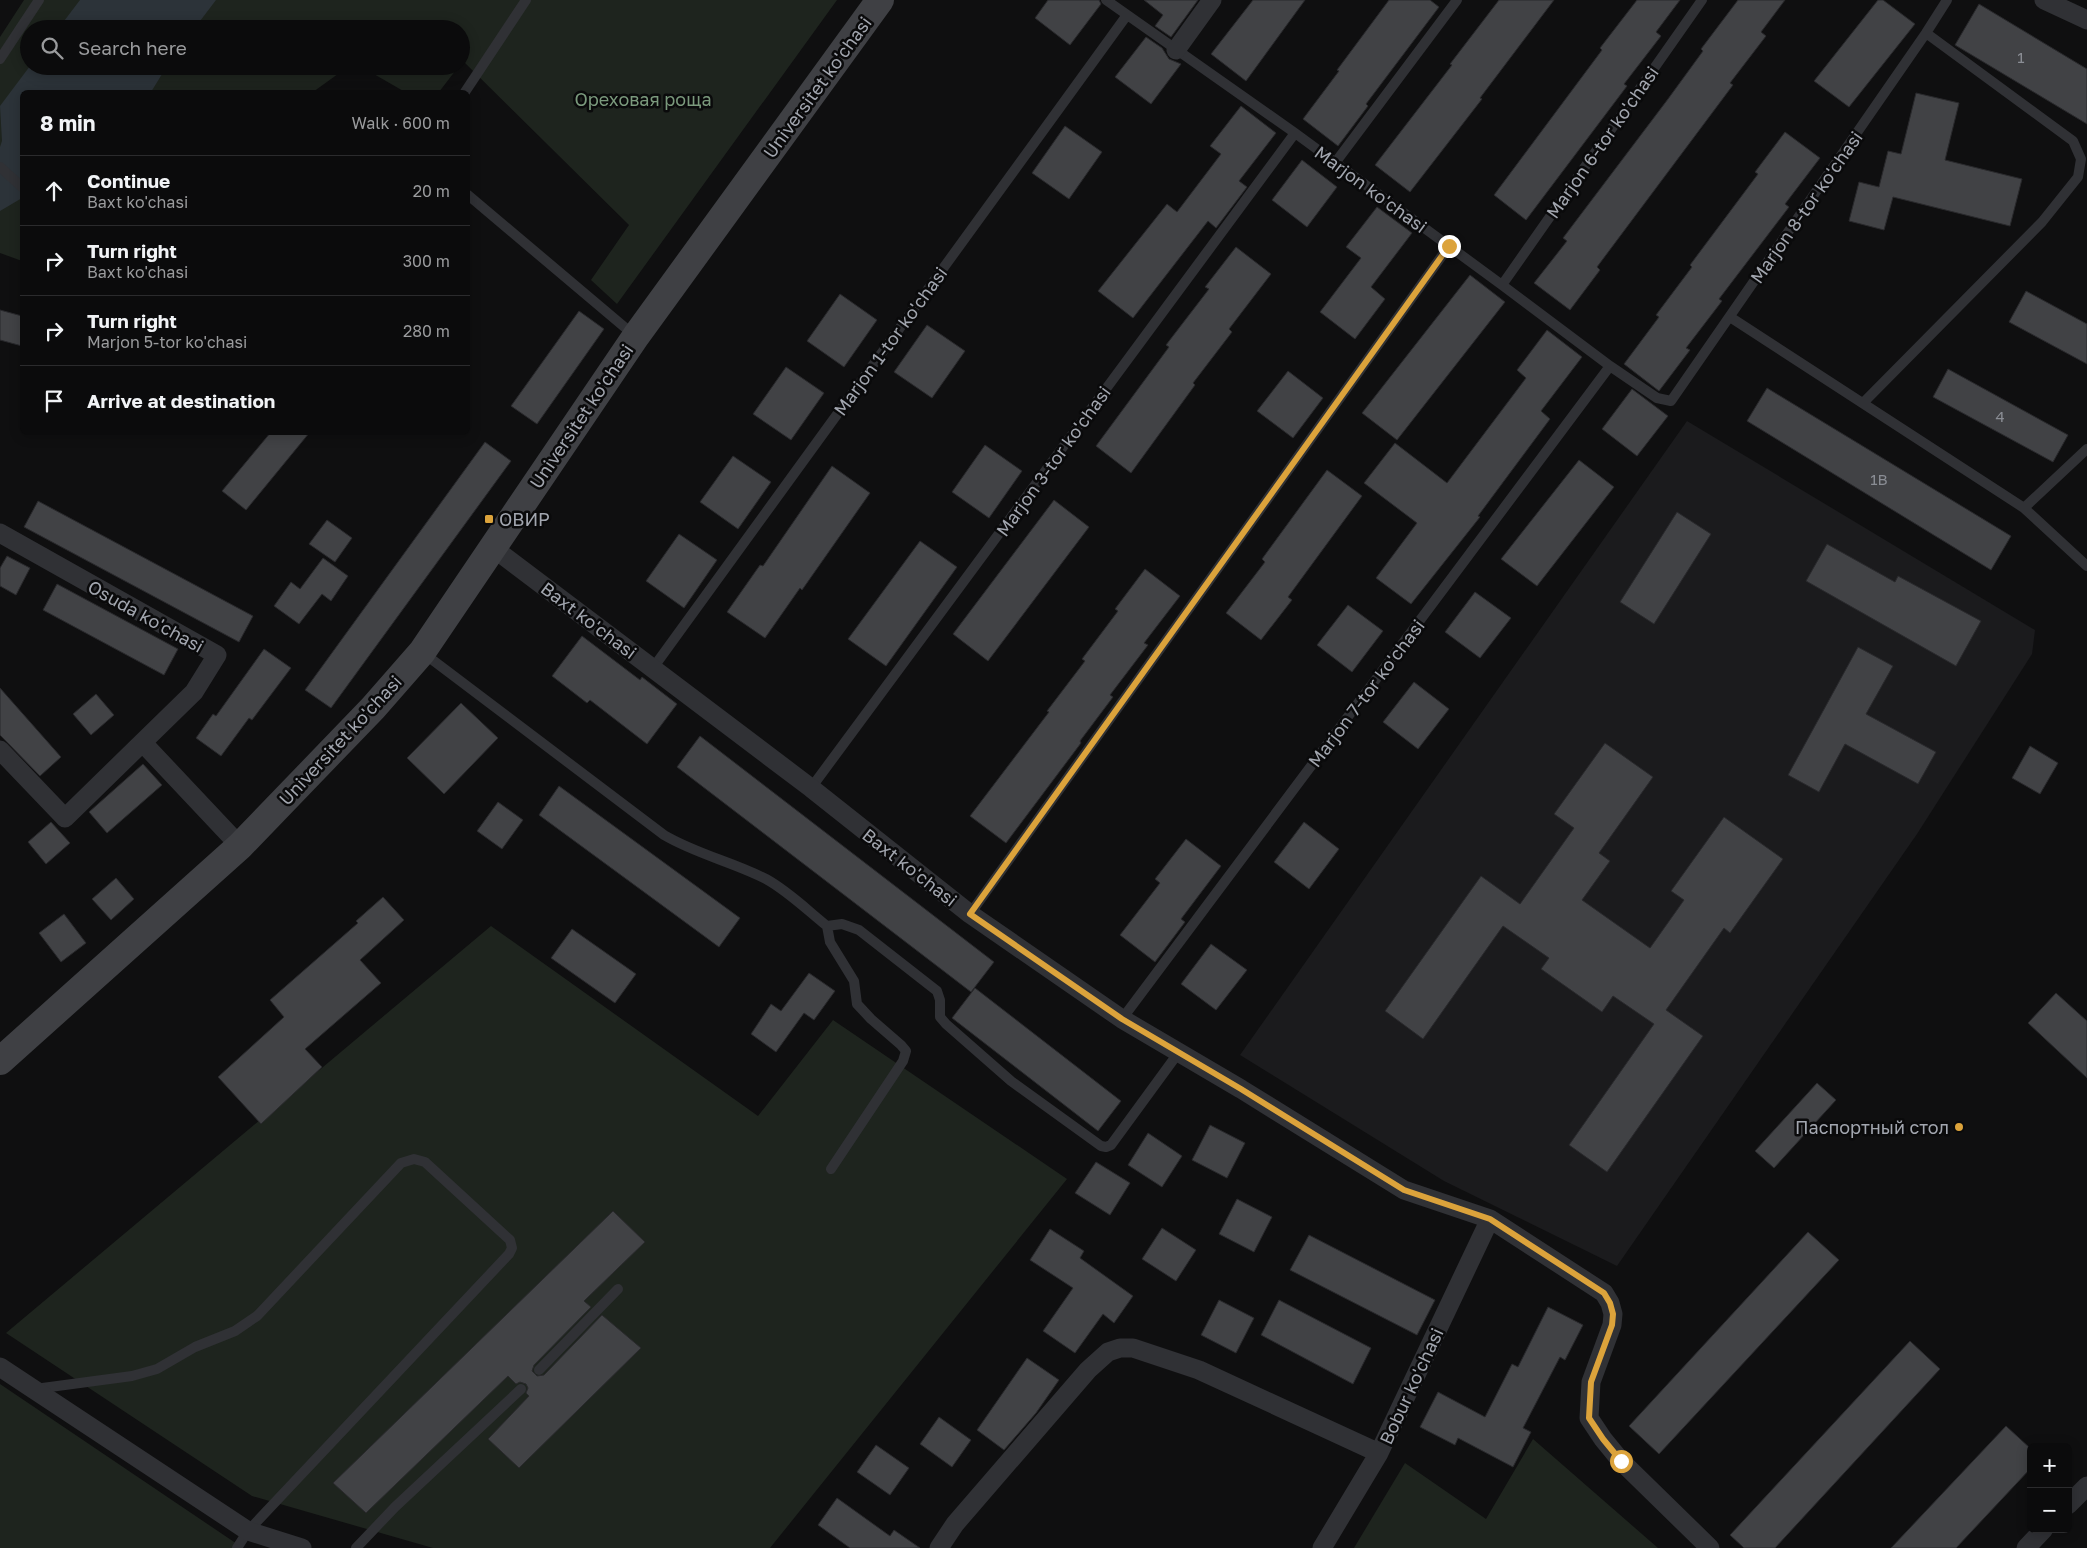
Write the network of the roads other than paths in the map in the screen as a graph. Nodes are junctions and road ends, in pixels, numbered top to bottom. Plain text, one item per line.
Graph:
1 (39, 0) edge
2 (526, 0) edge
3 (880, 0) edge
4 (1106, 0) edge
5 (1212, 0) edge
6 (1457, 0) edge
7 (1702, 0) edge
8 (1946, 0) edge
9 (2044, 0) edge
10 (1127, 15) junction
11 (26, 20) edge
12 (2087, 20) edge
13 (20, 29) edge
14 (1926, 33) junction
15 (1176, 50) junction
16 (0, 59) edge
17 (466, 90) edge
18 (1296, 134) junction
19 (2084, 159) edge
20 (1335, 163) junction
21 (0, 167) edge
22 (20, 186) edge
23 (470, 198) edge
24 (1449, 246) junction
25 (1502, 285) junction
26 (1730, 317) junction
27 (636, 336) junction
28 (1610, 366) junction
29 (1657, 398) joint
30 (1863, 403) junction
31 (2087, 449) edge
32 (2024, 508) junction
33 (0, 533) edge
34 (492, 547) junction
35 (2087, 566) edge
36 (422, 652) junction
37 (653, 668) junction
38 (143, 743) junction
39 (0, 750) edge
40 (811, 788) junction
41 (240, 846) junction
42 (970, 914) junction
43 (826, 926) junction
44 (1122, 1019) junction
45 (1178, 1052) junction
46 (0, 1061) edge
47 (831, 1169) dead end
48 (1490, 1219) junction
49 (618, 1289) dead end
50 (0, 1367) edge
51 (540, 1370) dead end
52 (34, 1389) junction
53 (521, 1389) dead end
54 (1379, 1453) junction
55 (2087, 1486) edge
56 (2072, 1501) edge
57 (248, 1531) junction
58 (2040, 1533) edge
59 (237, 1548) edge
60 (302, 1548) edge
61 (356, 1548) edge
62 (939, 1548) edge
63 (1322, 1548) edge
64 (1710, 1548) edge
65 (2026, 1548) edge

1 - 11 lane
2 - 17 lane
3 - 27 main road, Universitet ko'chasi
4 - 10 lane, Marjon ko'chasi
5 - 15 street
6 - 20 lane
7 - 25 lane, Marjon 6-tor ko'chasi
8 - 14 lane, Marjon 8-tor ko'chasi
9 - 12 street
10 - 15 lane, Marjon ko'chasi
10 - 37 lane, Marjon 1-tor ko'chasi
13 - 16 lane
14 - 19 lane
14 - 26 lane, Marjon 8-tor ko'chasi
15 - 18 lane, Marjon ko'chasi
18 - 20 lane, Marjon ko'chasi
18 - 40 lane, Marjon 3-tor ko'chasi
19 - 30 lane
20 - 24 lane, Marjon ko'chasi
21 - 22 lane
23 - 27 lane
24 - 25 lane, Marjon ko'chasi
24 - 42 lane
25 - 28 lane, Marjon ko'chasi
26 - 29 lane, Marjon 8-tor ko'chasi
26 - 30 lane
27 - 34 main road, Universitet ko'chasi
28 - 29 lane, Marjon ko'chasi
28 - 44 lane, Marjon 7-tor ko'chasi
30 - 32 lane
31 - 32 lane
32 - 35 lane
33 - 38 street, Osuda ko'chasi
34 - 36 main road, Universitet ko'chasi
34 - 37 street, Baxt ko'chasi
36 - 41 main road, Universitet ko'chasi
36 - 43 lane
37 - 40 street, Baxt ko'chasi
38 - 39 street, Osuda ko'chasi
38 - 41 street
40 - 42 street, Baxt ko'chasi
41 - 46 main road, Universitet ko'chasi
42 - 44 street, Baxt ko'chasi
43 - 45 lane
43 - 47 lane
44 - 45 street, Baxt ko'chasi
45 - 48 street, Baxt ko'chasi
48 - 54 street, Bobur ko'chasi
48 - 64 street, Baxt ko'chasi
49 - 51 lane
50 - 52 street
52 - 57 street
52 - 57 lane
53 - 61 lane
54 - 62 street
54 - 63 street, Bobur ko'chasi
55 - 56 street
57 - 59 lane
57 - 60 street
58 - 65 street

